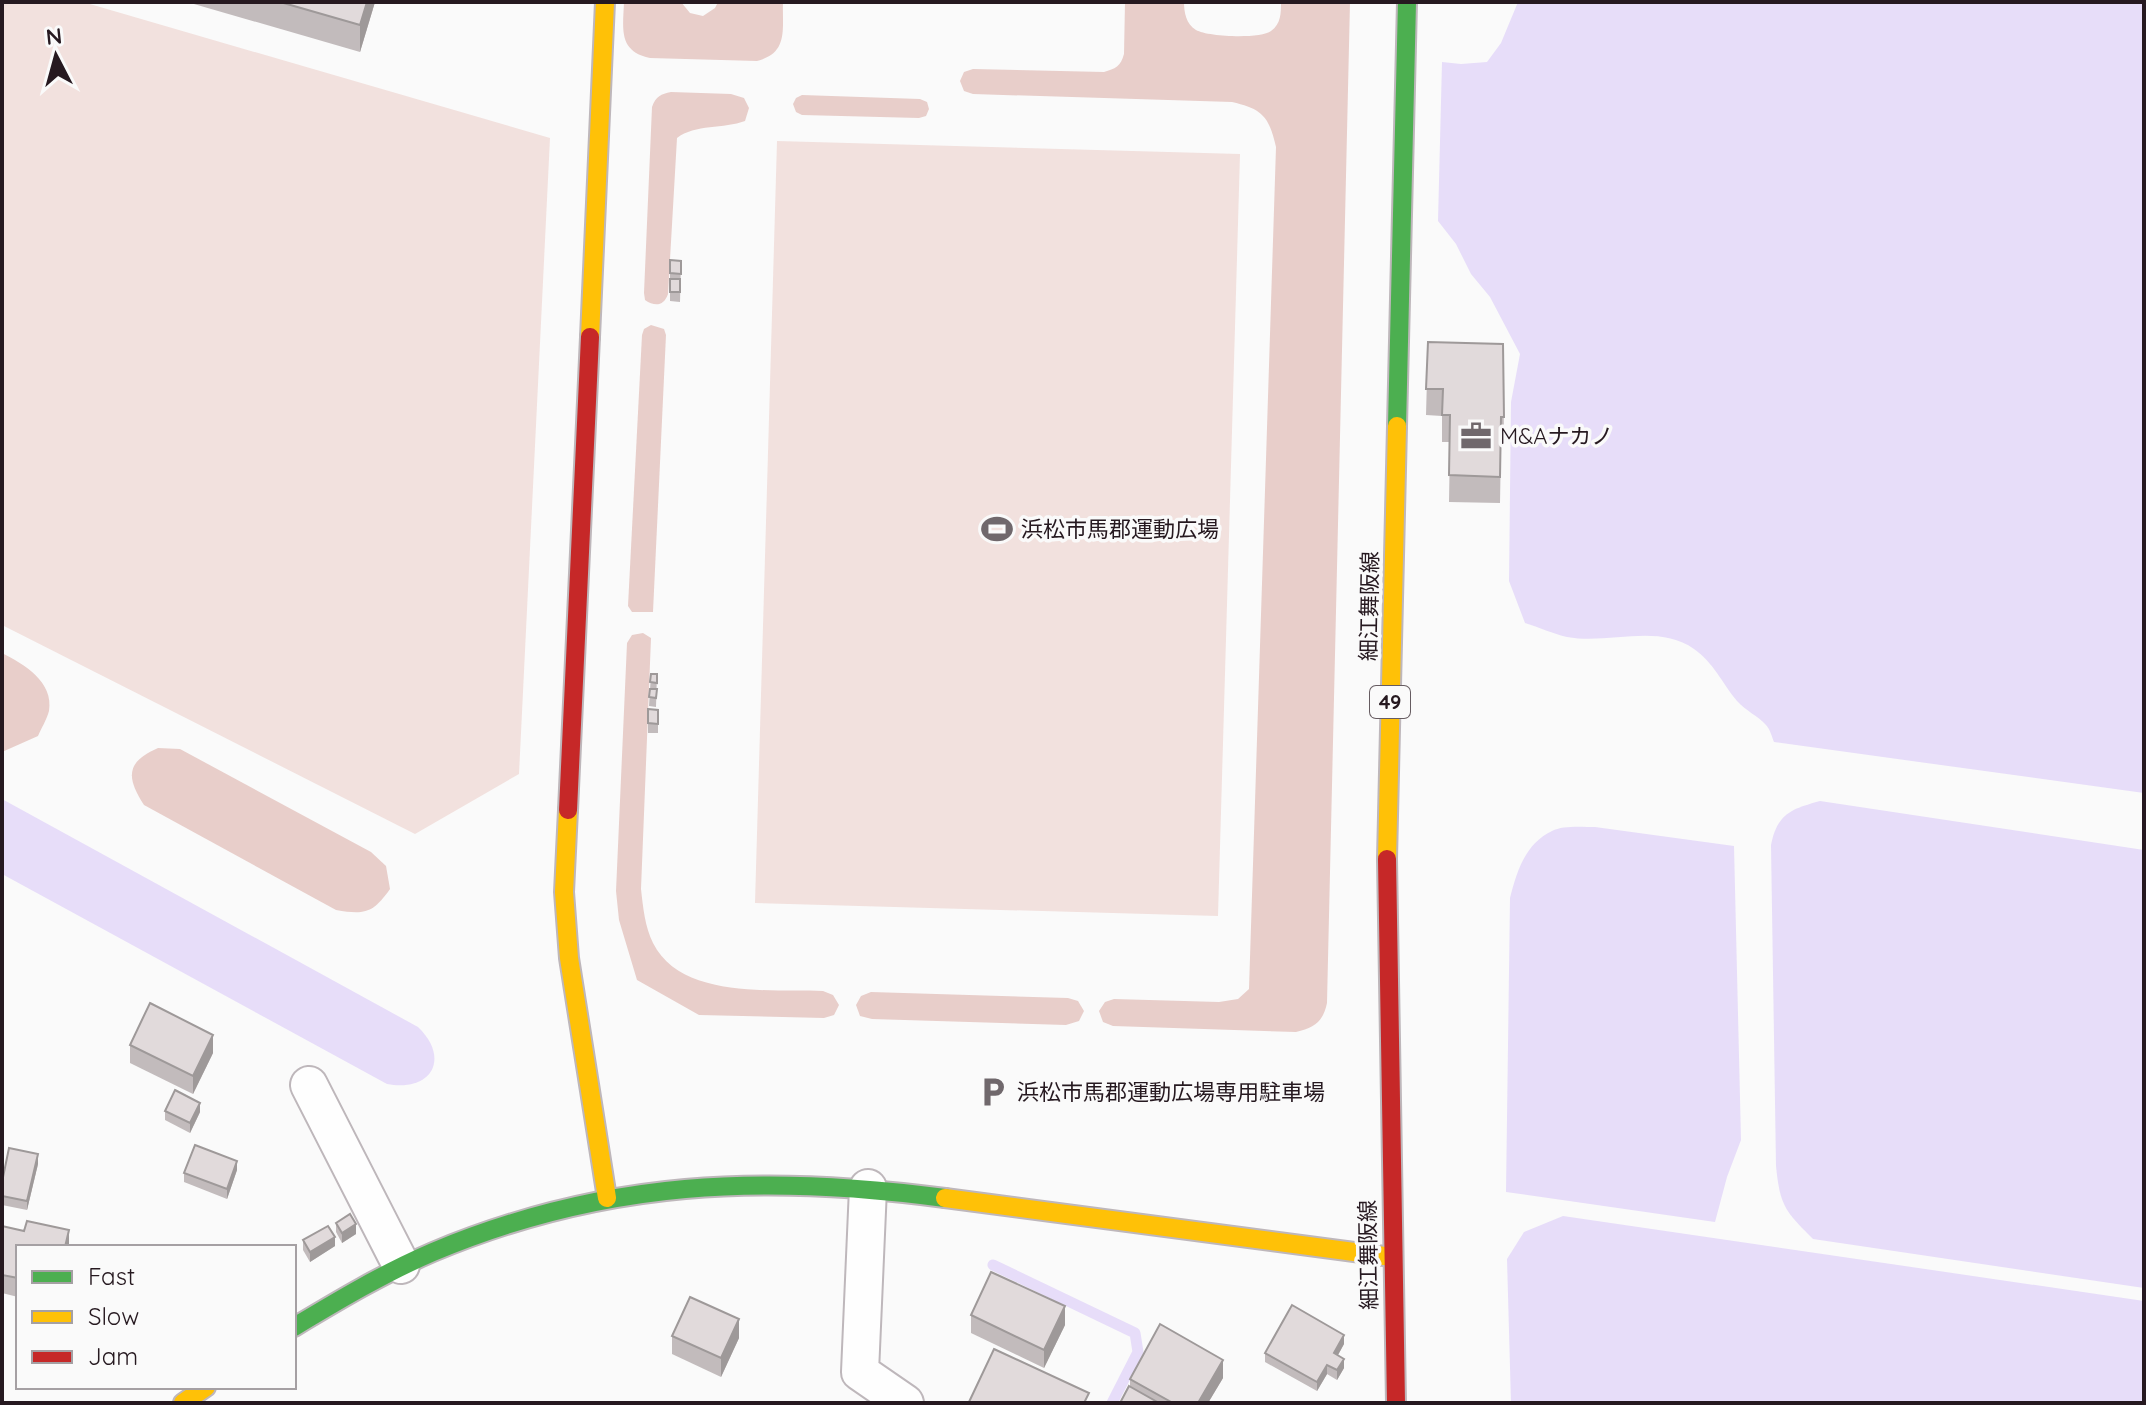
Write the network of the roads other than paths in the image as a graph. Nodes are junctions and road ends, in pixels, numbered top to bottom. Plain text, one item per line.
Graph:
1 (605, 2) edge
2 (1407, 2) edge
3 (309, 1085) dead end
4 (868, 1188) junction
5 (607, 1198) junction
6 (1392, 1257) junction
7 (401, 1265) junction
8 (296, 1326) edge
9 (203, 1389) edge
10 (183, 1403) edge
11 (905, 1403) edge
12 (1396, 1403) edge

1 - 5 street
2 - 6 street, 細江舞阪線 / 49
3 - 7 street
4 - 5 street
4 - 6 street
4 - 11 street
5 - 7 street
6 - 12 street, 細江舞阪線 / 49
7 - 8 street
9 - 10 street

